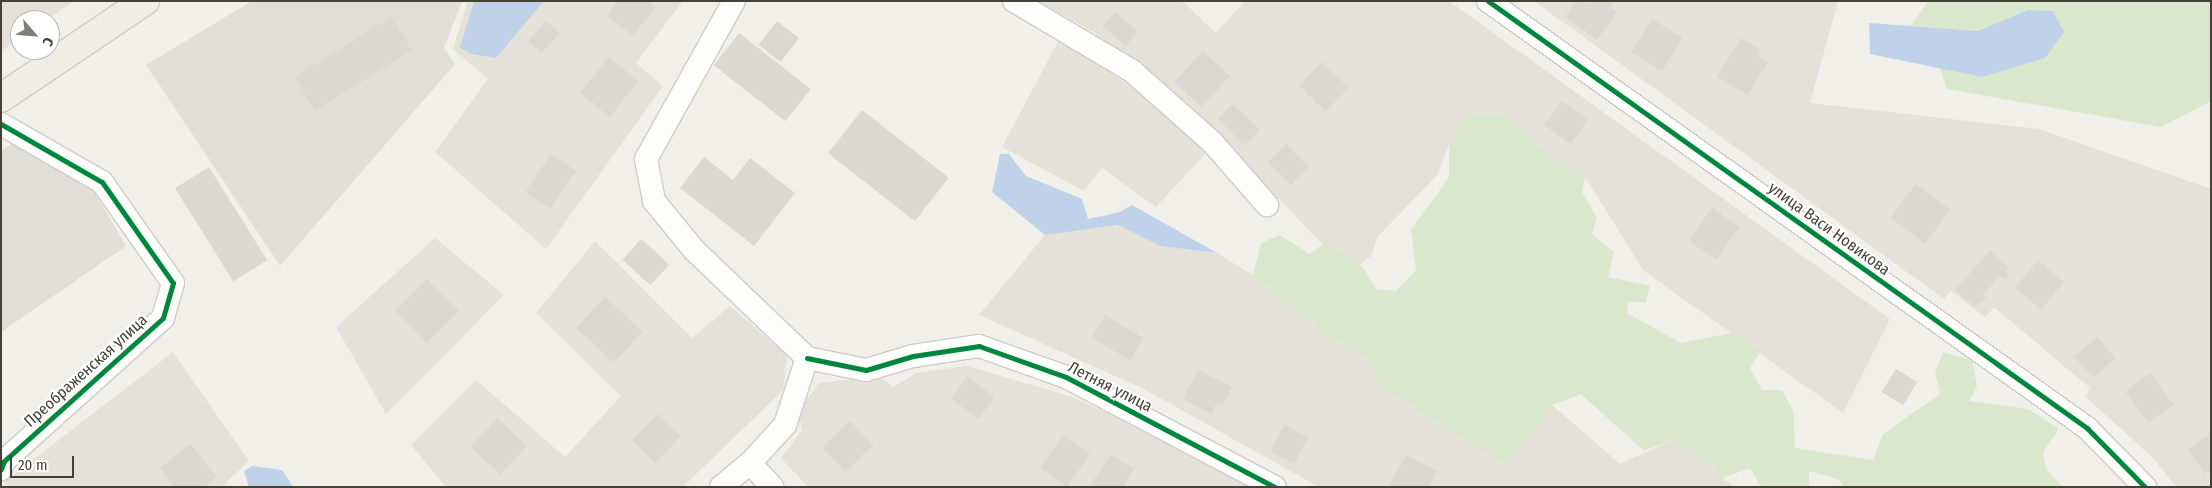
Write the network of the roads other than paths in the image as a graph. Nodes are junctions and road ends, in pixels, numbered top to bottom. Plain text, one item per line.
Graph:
1 (146, 1) edge
2 (734, 1) edge
3 (1014, 1) edge
4 (1488, 1) edge
5 (1, 98) edge
6 (1, 124) edge
7 (1267, 205) dead end
8 (807, 358) junction
9 (750, 464) junction
10 (1, 469) edge
11 (721, 487) edge
12 (772, 487) edge
13 (1275, 487) edge
14 (2145, 487) edge

1 - 5 main road
2 - 8 street
3 - 7 street
4 - 14 street, улица Васи Новикова
6 - 10 street, Преображенская улица
8 - 9 street
8 - 13 street, Летняя улица
9 - 11 street
9 - 12 street

